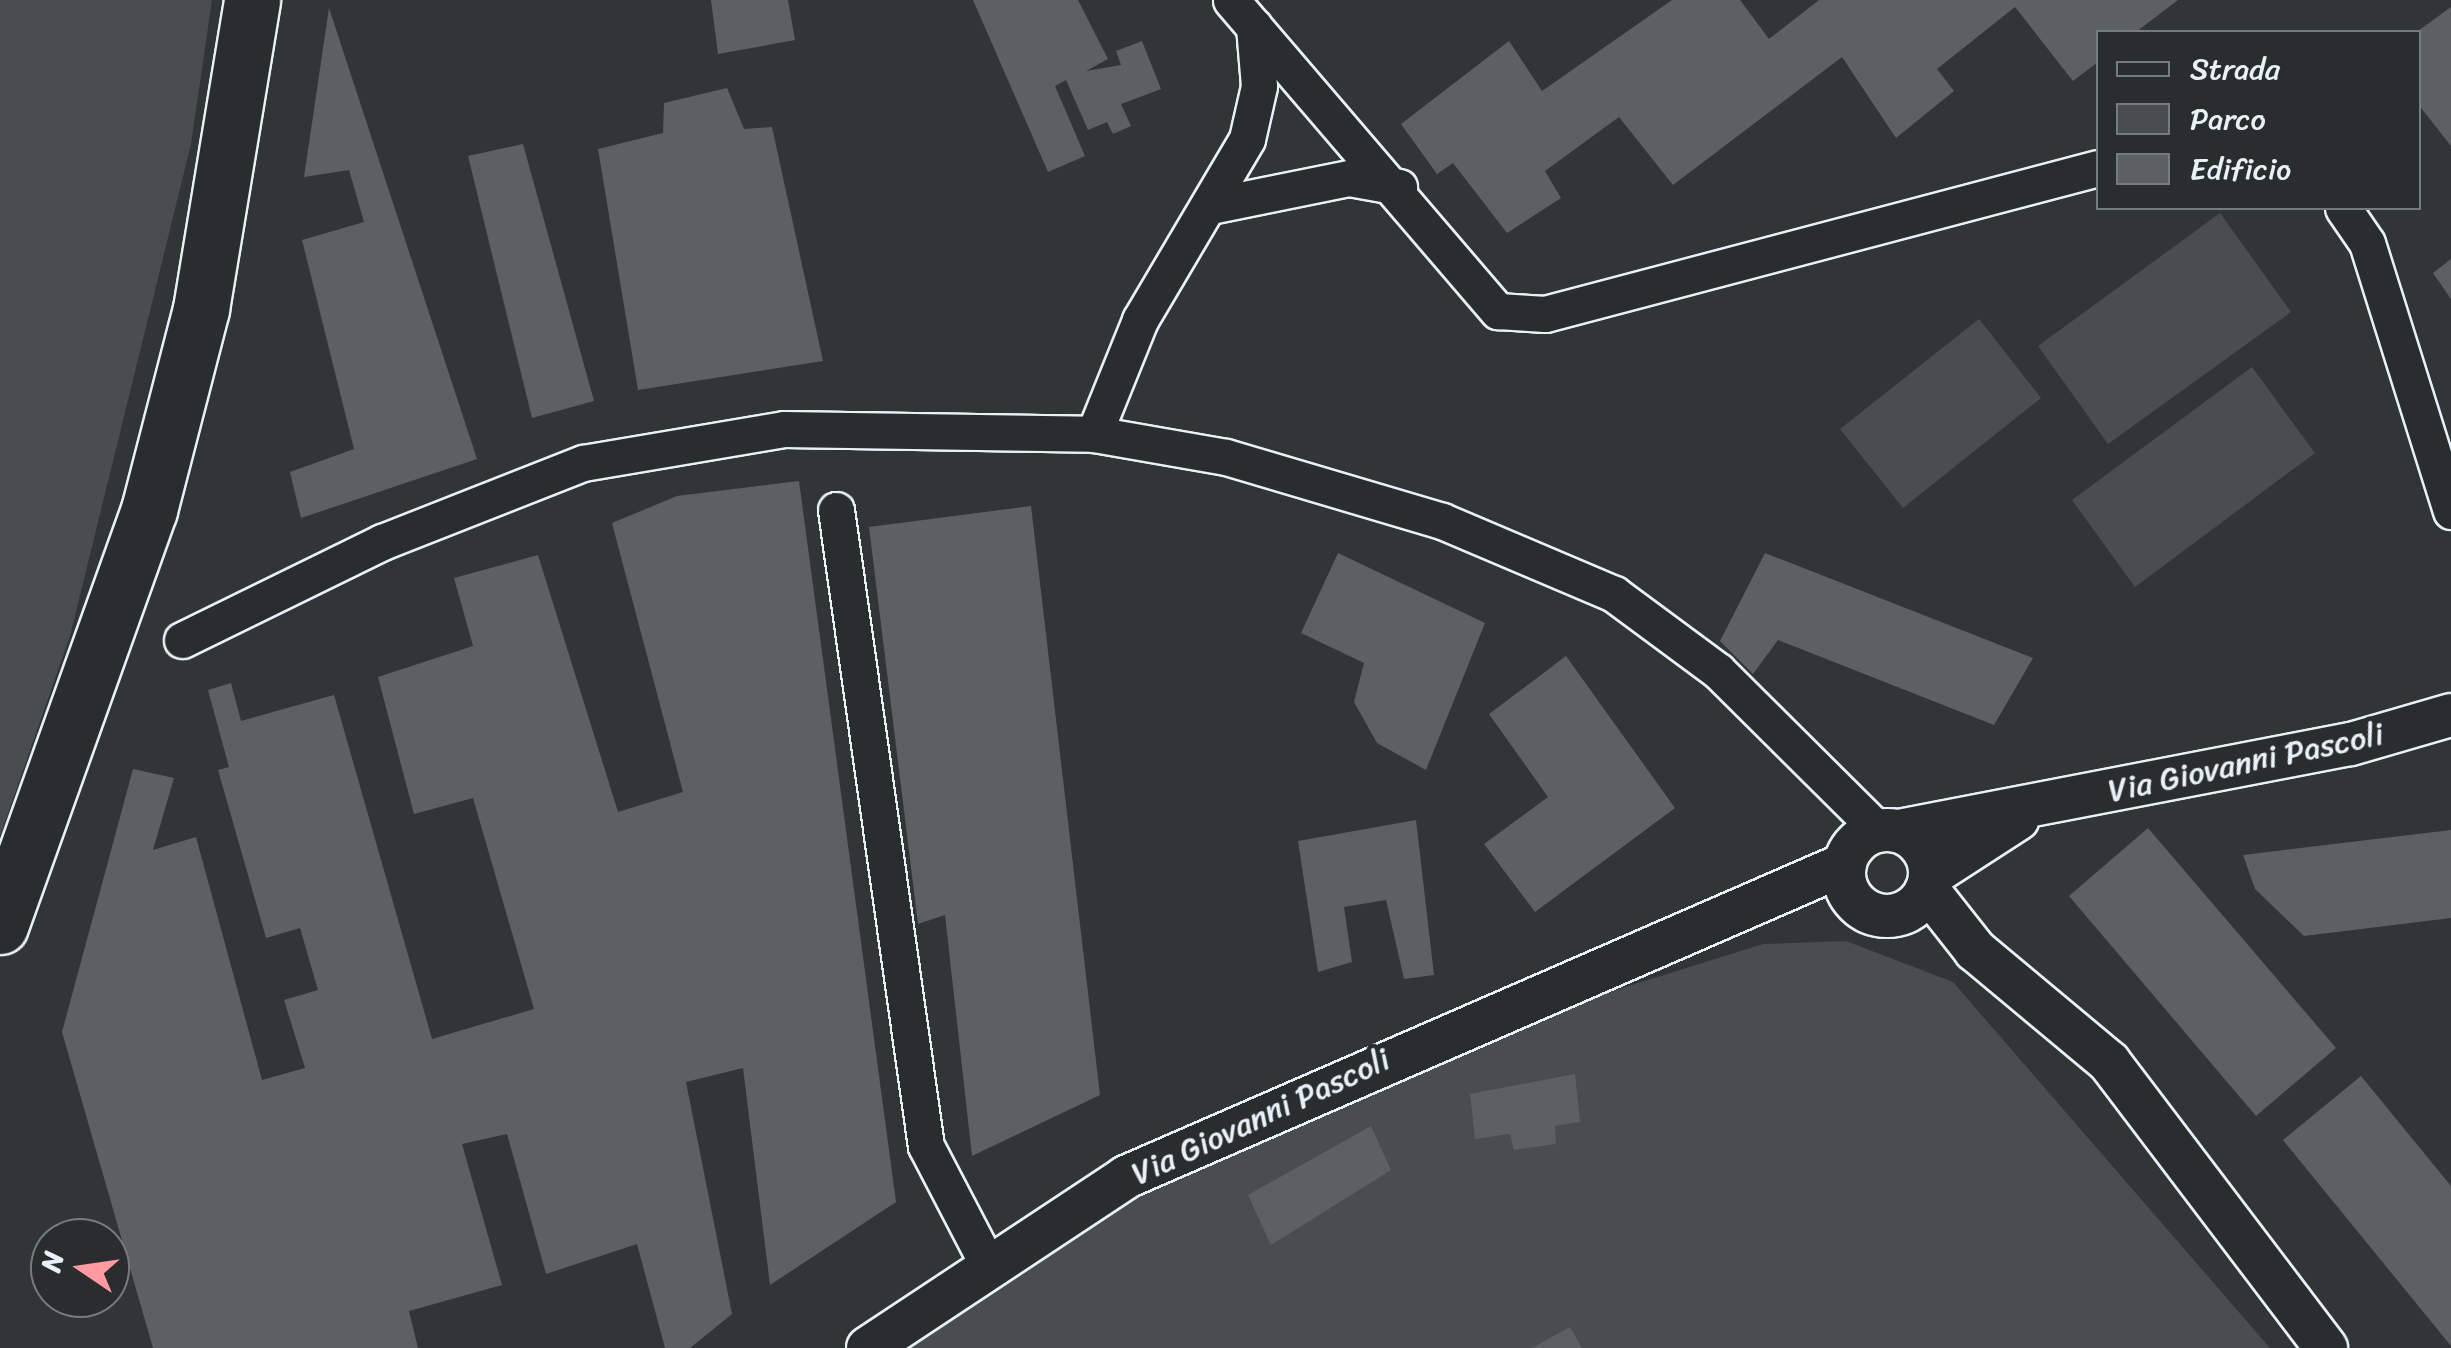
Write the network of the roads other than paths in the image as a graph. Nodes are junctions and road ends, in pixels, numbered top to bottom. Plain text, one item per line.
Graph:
1 (252, 0) edge
2 (1243, 13) edge
3 (2096, 169) edge
4 (1399, 188) junction
5 (1210, 206) junction
6 (2344, 210) edge
7 (1094, 434) junction
8 (836, 510) dead end
9 (2451, 511) edge
10 (182, 640) dead end
11 (2451, 715) edge
12 (1885, 870) junction
13 (0, 926) edge
14 (989, 1268) junction
15 (868, 1348) edge
16 (2326, 1348) edge

1 - 13 highway
2 - 4 street
2 - 5 street
3 - 4 street
4 - 5 street
5 - 7 street
6 - 9 street
7 - 10 street
7 - 12 street
8 - 14 street
11 - 12 street, Via Giovanni Pascoli
12 - 14 street, Via Giovanni Pascoli
12 - 16 street
14 - 15 street, Via Giovanni Pascoli

